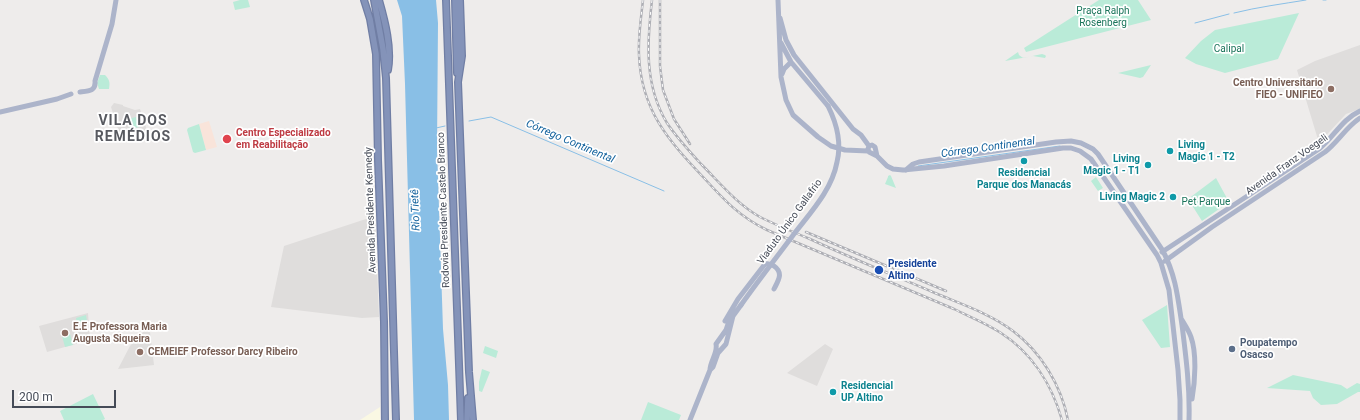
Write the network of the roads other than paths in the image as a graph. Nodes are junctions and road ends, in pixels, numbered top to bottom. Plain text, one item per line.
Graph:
1 (116, 0) edge
2 (364, 0) edge
3 (374, 0) edge
4 (379, 0) edge
5 (446, 0) edge
6 (455, 0) edge
7 (460, 0) edge
8 (778, 2) edge
9 (780, 39) junction
10 (791, 62) junction
11 (781, 77) junction
12 (386, 78) junction
13 (95, 81) junction
14 (458, 82) junction
15 (80, 92) junction
16 (1360, 111) edge
17 (0, 113) edge
18 (1351, 116) junction
19 (1360, 118) edge
20 (1345, 121) junction
21 (1353, 123) junction
22 (869, 149) junction
23 (1095, 151) junction
24 (1310, 154) junction
25 (1088, 156) junction
26 (1102, 160) junction
27 (1094, 162) junction
28 (912, 167) junction
29 (1302, 167) junction
30 (1209, 220) junction
31 (1212, 227) junction
32 (1163, 252) junction
33 (1157, 255) junction
34 (1167, 259) junction
35 (1161, 263) junction
36 (774, 289) dead end
37 (733, 316) junction
38 (1181, 318) junction
39 (722, 337) junction
40 (1184, 337) junction
41 (1175, 341) junction
42 (724, 345) junction
43 (1193, 347) junction
44 (710, 370) junction
45 (1178, 370) junction
46 (1191, 385) junction
47 (470, 386) junction
48 (385, 420) edge
49 (396, 420) edge
50 (461, 420) edge
51 (467, 420) edge
52 (472, 420) edge
53 (690, 420) edge
54 (1180, 420) edge
55 (1189, 420) edge

1 - 13 main road
2 - 48 highway, Avenida Presidente Kennedy
3 - 12 highway
4 - 12 highway
5 - 50 highway, Rodovia Presidente Castelo Branco
6 - 14 highway
7 - 14 highway
8 - 9 main road
8 - 22 main road
9 - 10 main road, Viaduto Único Gallafrio
9 - 11 main road
10 - 11 main road
10 - 37 main road, Viaduto Único Gallafrio, bridge
11 - 22 main road
12 - 49 highway
13 - 15 main road
13 - 15 main road
14 - 47 highway
15 - 17 main road
16 - 18 main road, Avenida Franz Voegeli
18 - 20 main road, Avenida Franz Voegeli
18 - 21 main road
19 - 21 main road, Avenida Franz Voegeli
20 - 21 main road
20 - 24 main road, Avenida Franz Voegeli
21 - 29 main road, Avenida Franz Voegeli
22 - 28 main road
23 - 25 main road
23 - 26 main road
23 - 28 main road
24 - 29 main road
24 - 30 main road, Avenida Franz Voegeli
25 - 27 main road
25 - 28 main road
26 - 27 main road
26 - 32 main road
27 - 33 main road
29 - 31 main road, Avenida Franz Voegeli
30 - 31 main road
30 - 32 main road, Avenida Franz Voegeli
31 - 34 main road, Avenida Franz Voegeli
32 - 33 main road, Avenida Franz Voegeli
32 - 34 main road
33 - 35 main road
34 - 35 main road, Avenida Franz Voegeli
34 - 38 main road
35 - 41 main road
36 - 39 main road
37 - 39 main road, Viaduto Único Gallafrio
37 - 42 main road, Viaduto Único Gallafrio
38 - 40 main road
38 - 43 main road
39 - 42 main road
39 - 44 main road, Viaduto Único Gallafrio
40 - 41 main road
40 - 43 main road
40 - 46 main road
41 - 45 main road
42 - 44 main road, Viaduto Único Gallafrio
43 - 46 main road
44 - 53 main road
45 - 46 main road
45 - 54 main road
46 - 55 main road
47 - 51 highway
47 - 52 highway

